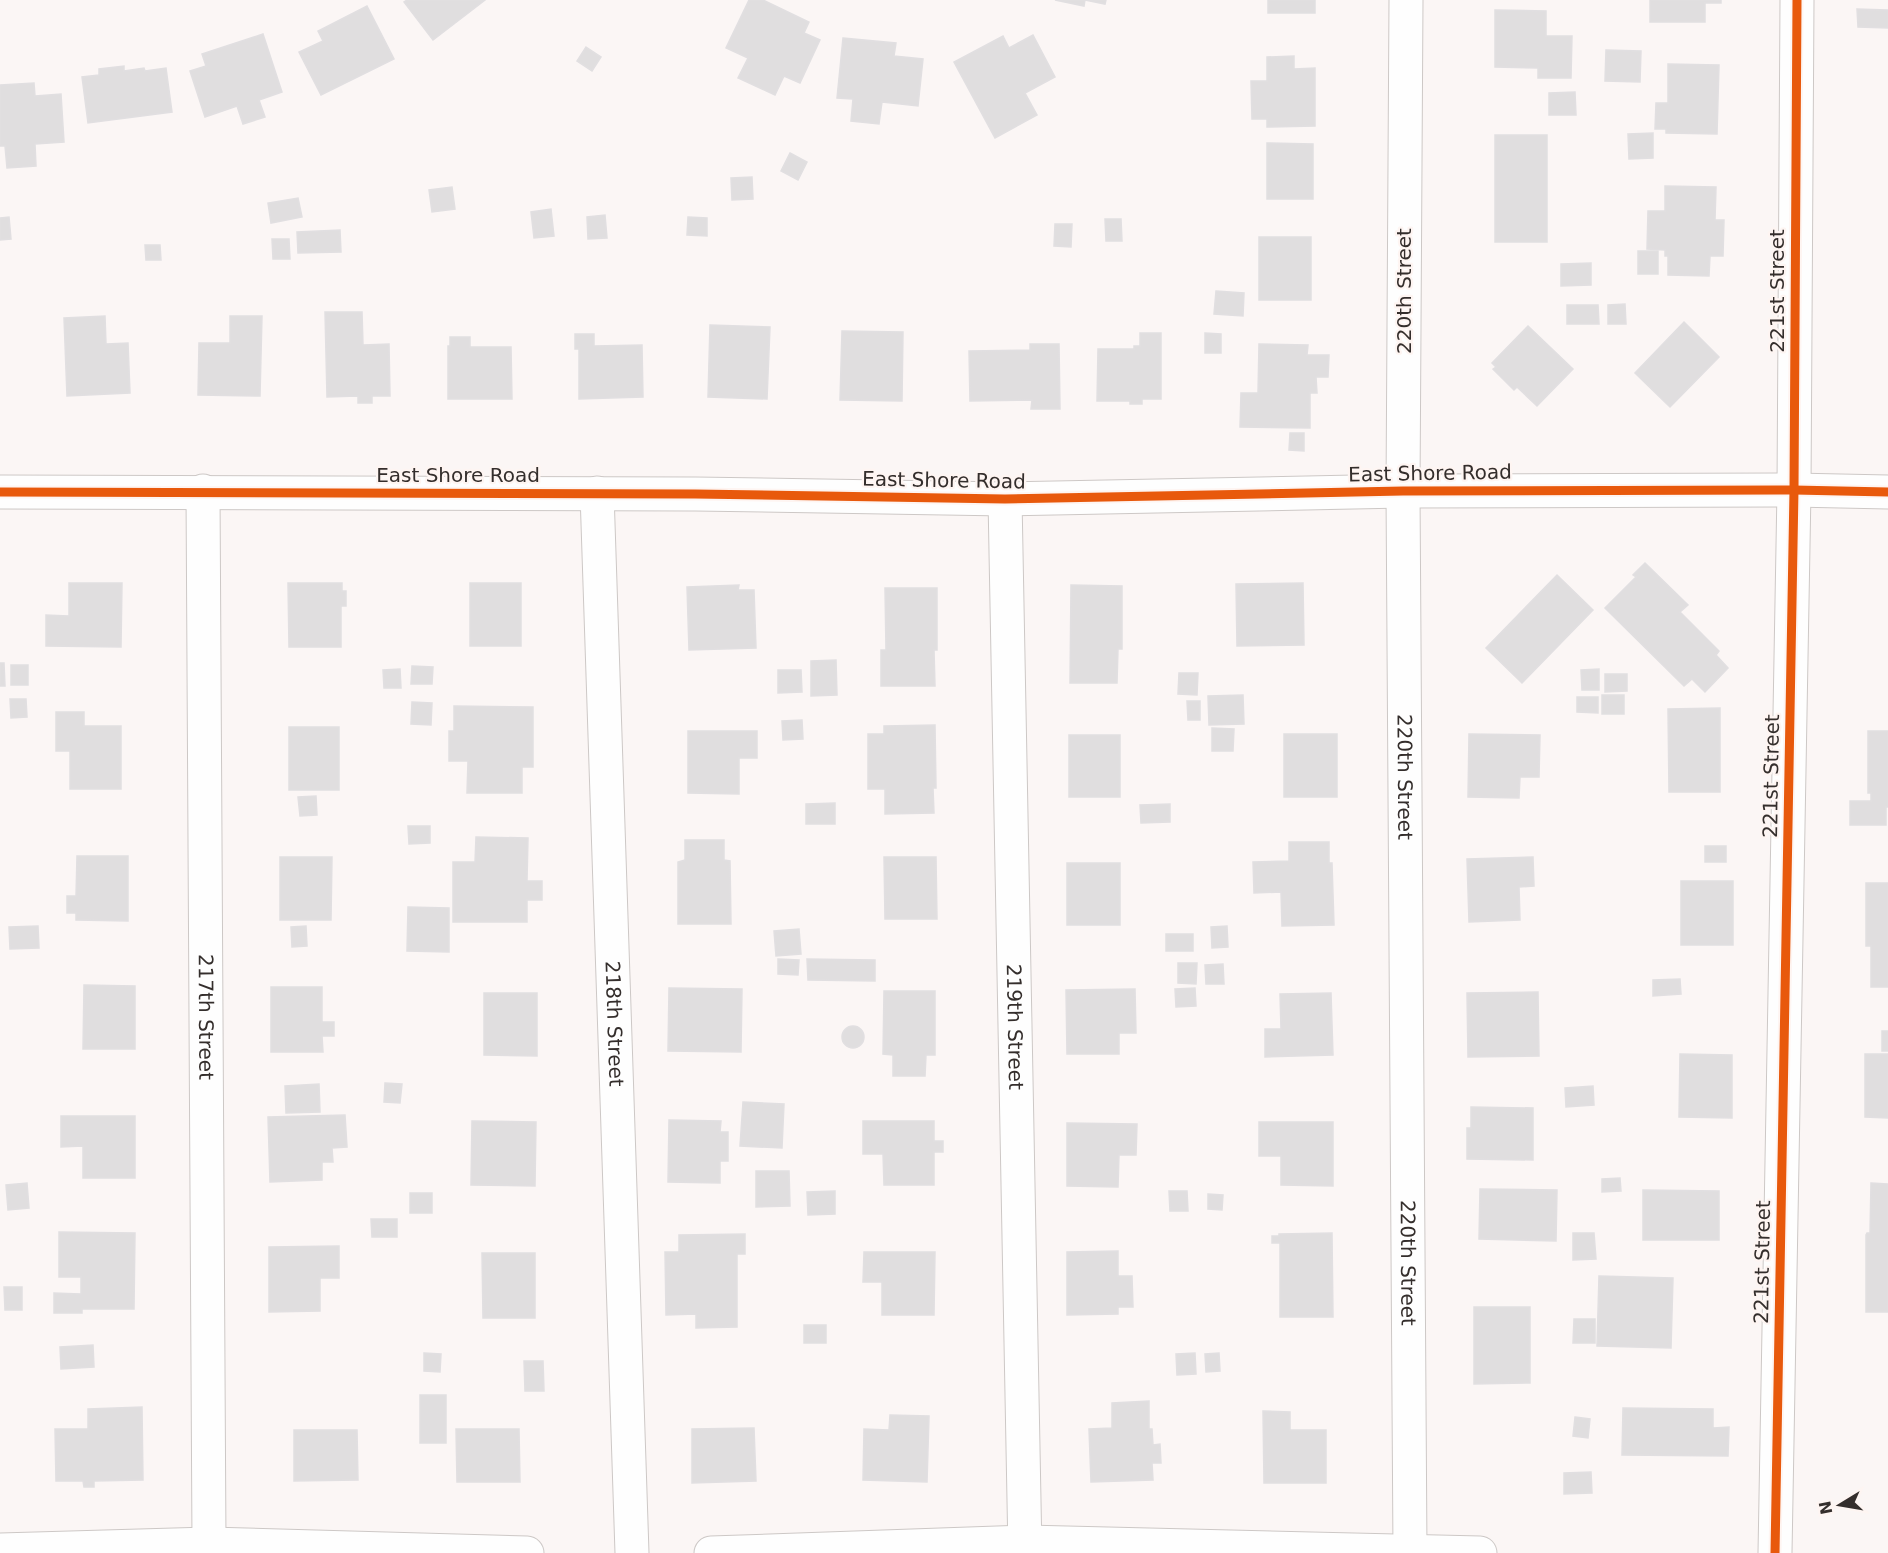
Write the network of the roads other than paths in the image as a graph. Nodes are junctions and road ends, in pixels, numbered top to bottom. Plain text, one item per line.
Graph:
1 (1406, 0) edge
2 (1797, 0) edge
3 (1794, 490) junction
4 (203, 491) junction
5 (1402, 491) junction
6 (0, 492) edge
7 (1888, 492) edge
8 (597, 493) junction
9 (1005, 500) junction
10 (209, 1544) junction
11 (1026, 1547) edge
12 (0, 1550) edge
13 (1410, 1552) edge
14 (527, 1553) edge
15 (632, 1553) edge
16 (711, 1553) edge
17 (1480, 1553) edge
18 (1775, 1553) edge

1 - 5 street, 220th Street
2 - 3 street, 221st Street
3 - 5 street, East Shore Road
3 - 7 street, East Shore Road
3 - 18 street, 221st Street
4 - 6 street, East Shore Road
4 - 8 street, East Shore Road
4 - 10 street, 217th Street
5 - 9 street, East Shore Road
5 - 13 street, 220th Street
8 - 9 street, East Shore Road
8 - 15 street, 218th Street
9 - 11 street, 219th Street
10 - 12 street
10 - 14 street
11 - 13 street
11 - 16 street
13 - 17 street

